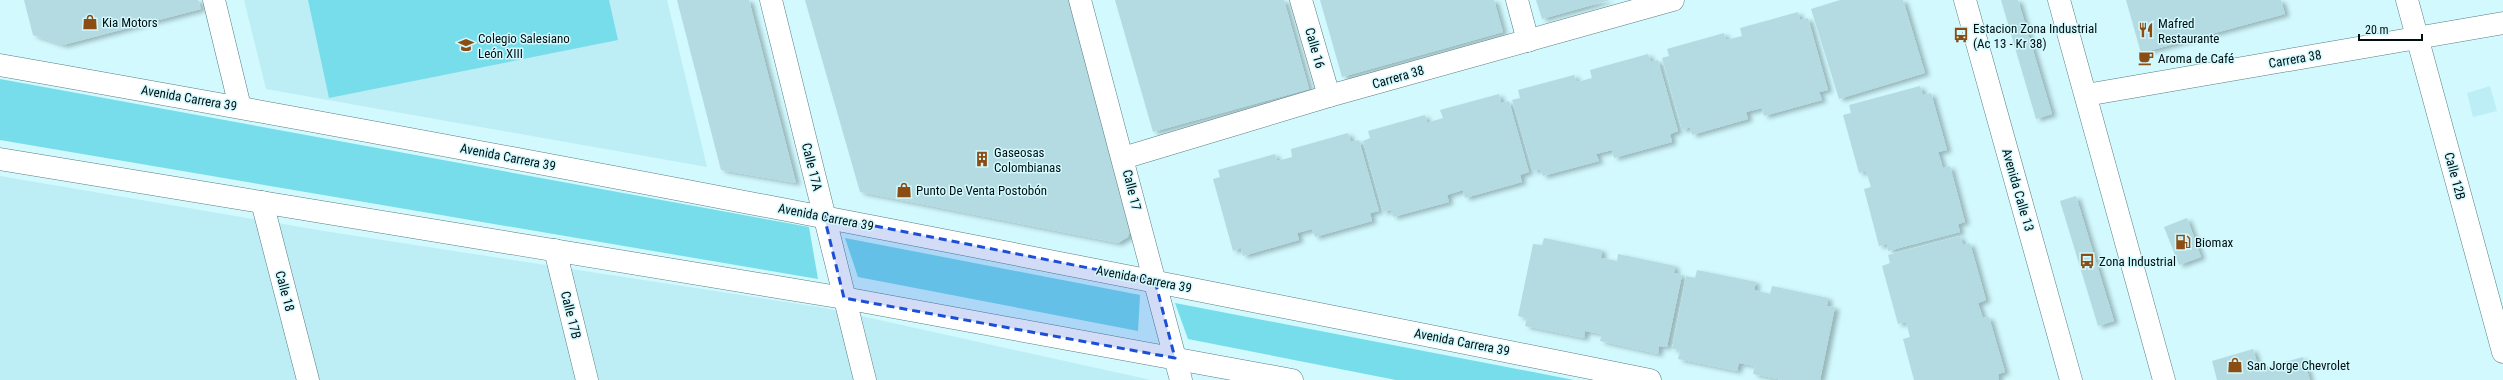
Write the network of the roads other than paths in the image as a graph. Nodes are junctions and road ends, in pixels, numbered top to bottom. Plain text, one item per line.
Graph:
1 (214, 0) edge
2 (771, 0) edge
3 (1080, 0) edge
4 (1301, 0) edge
5 (1517, 0) edge
6 (1673, 0) edge
7 (1964, 0) edge
8 (2059, 0) edge
9 (2407, 0) edge
10 (2503, 23) edge
11 (2418, 38) junction
12 (1528, 41) junction
13 (0, 65) edge
14 (2086, 95) junction
15 (1329, 96) junction
16 (240, 107) junction
17 (1123, 158) junction
18 (0, 159) edge
19 (262, 202) junction
20 (824, 216) junction
21 (555, 250) junction
22 (1155, 281) junction
23 (844, 298) junction
24 (2503, 352) edge
25 (1175, 358) junction
26 (308, 380) edge
27 (587, 380) edge
28 (864, 380) edge
29 (1181, 380) edge
30 (1292, 380) edge
31 (1650, 380) edge
32 (2071, 380) edge
33 (2164, 380) edge

1 - 16 street
2 - 20 street, Calle 17A
3 - 17 street, Calle 17
4 - 15 street, Calle 16
5 - 12 street
6 - 12 street, Carrera 38
7 - 32 street, Avenida Calle 13
8 - 14 street
9 - 11 street, Calle 12B
10 - 11 street, Carrera 38
11 - 14 street, Carrera 38
11 - 24 street, Calle 12B
12 - 15 street, Carrera 38
13 - 16 street, Avenida Carrera 39
14 - 33 street
15 - 17 street, Carrera 38
16 - 20 street, Avenida Carrera 39
17 - 22 street, Calle 17
18 - 19 street
19 - 21 street
19 - 26 street, Calle 18
20 - 22 street, Avenida Carrera 39
20 - 23 street, Calle 17A
21 - 23 street
21 - 27 street, Calle 17B
22 - 25 street, Calle 17
22 - 31 street, Avenida Carrera 39
23 - 25 street
23 - 28 street, Calle 17A
25 - 29 street, Calle 17
25 - 30 street

